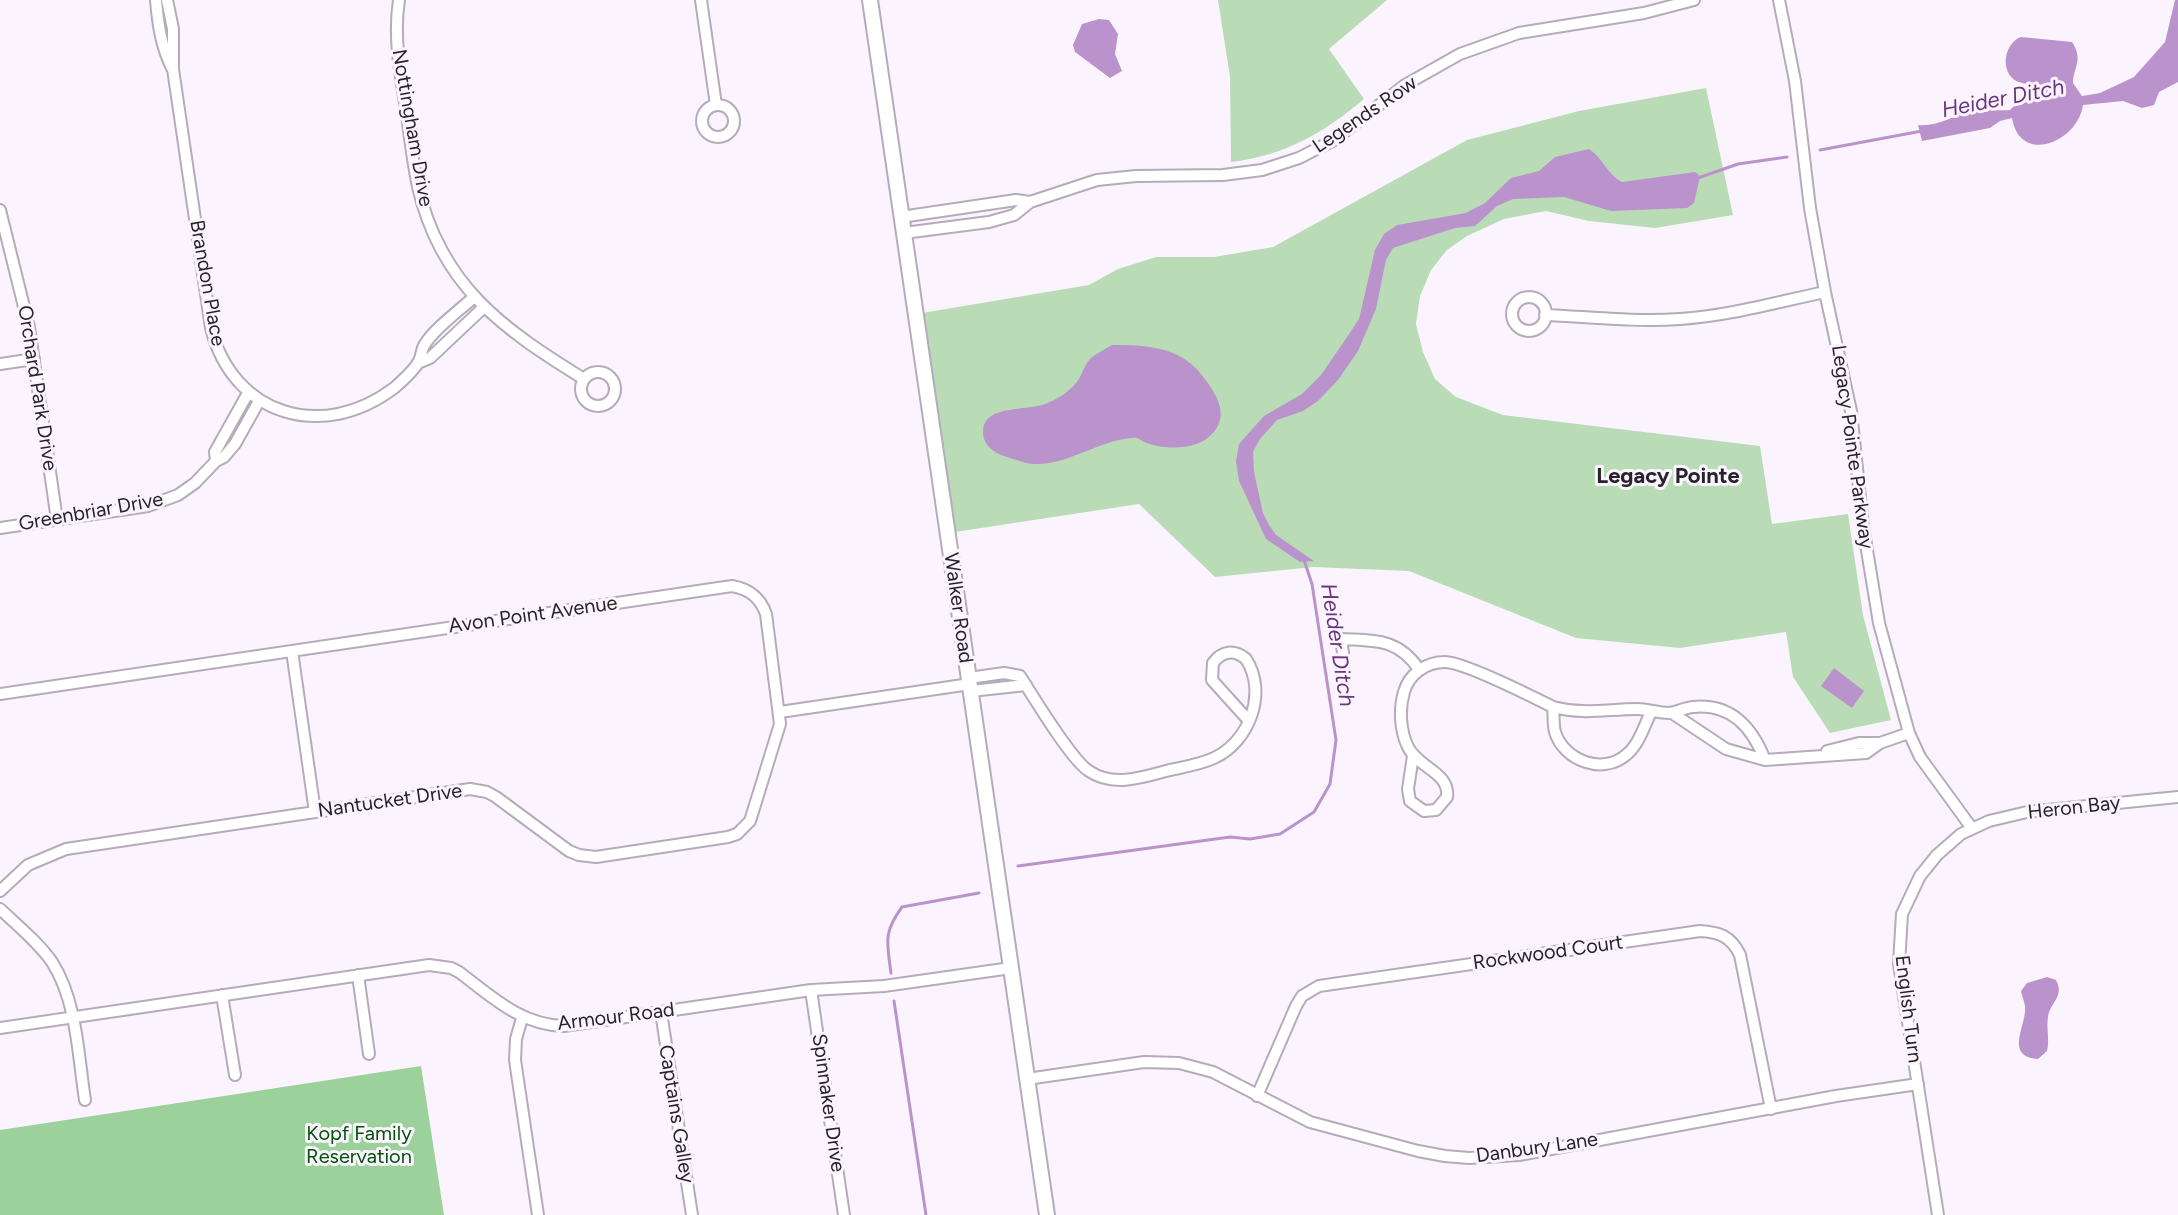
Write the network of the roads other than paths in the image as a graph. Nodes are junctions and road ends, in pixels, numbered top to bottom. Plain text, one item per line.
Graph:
1 (156, 0) edge
2 (167, 0) edge
3 (399, 0) edge
4 (701, 0) edge
5 (870, 0) edge
6 (1694, 0) edge
7 (1779, 0) edge
8 (173, 69) junction
9 (716, 105) dead end
10 (1030, 202) junction
11 (0, 210) edge
12 (901, 217) junction
13 (904, 233) junction
14 (1825, 292) junction
15 (474, 297) junction
16 (483, 308) junction
17 (1545, 315) dead end
18 (34, 359) junction
19 (418, 363) junction
20 (0, 364) edge
21 (584, 379) dead end
22 (248, 393) junction
23 (259, 401) junction
24 (216, 461) junction
25 (57, 520) junction
26 (0, 528) edge
27 (292, 651) junction
28 (1343, 653) dead end
29 (1419, 669) junction
30 (970, 684) junction
31 (0, 694) edge
32 (1553, 707) junction
33 (780, 712) junction
34 (1651, 712) junction
35 (1672, 713) junction
36 (1249, 721) junction
37 (1909, 733) junction
38 (1413, 756) junction
39 (1765, 760) junction
40 (2178, 797) edge
41 (315, 812) junction
42 (1971, 827) junction
43 (0, 891) edge
44 (0, 909) edge
45 (1011, 968) junction
46 (358, 975) junction
47 (811, 990) junction
48 (222, 995) junction
49 (661, 1012) junction
50 (72, 1018) junction
51 (522, 1018) junction
52 (0, 1028) edge
53 (369, 1054) dead end
54 (235, 1075) dead end
55 (1027, 1079) junction
56 (1918, 1084) junction
57 (1257, 1096) junction
58 (85, 1100) dead end
59 (1771, 1109) junction
60 (538, 1215) edge
61 (692, 1215) edge
62 (844, 1215) edge
63 (1047, 1215) edge
64 (1938, 1215) edge

1 - 8 street, Brandon Place
2 - 8 street, Brandon Place
3 - 15 street, Nottingham Drive
4 - 9 street
5 - 12 street, Walker Road
6 - 10 street, Legends Row
7 - 14 street, Legacy Pointe Parkway
8 - 22 street, Brandon Place
10 - 12 street, Legends Row
10 - 13 street, Legends Row
11 - 18 street, Orchard Park Drive
12 - 13 street, Walker Road
13 - 30 street, Walker Road
14 - 17 street
14 - 37 street, Legacy Pointe Parkway
15 - 16 street, Nottingham Drive
15 - 19 street, Brandon Place
16 - 19 street, Brandon Place
16 - 21 street, Nottingham Drive
18 - 20 street
18 - 25 street, Orchard Park Drive
19 - 23 street, Brandon Place
22 - 23 street, Brandon Place
22 - 24 street, Greenbriar Drive
23 - 24 street, Greenbriar Drive
24 - 25 street, Greenbriar Drive
25 - 26 street, Greenbriar Drive
27 - 31 street, Avon Point Avenue
27 - 33 street, Avon Point Avenue
27 - 41 street
28 - 29 street
29 - 32 street
29 - 38 street
30 - 33 street
30 - 36 street
30 - 45 street, Walker Road
32 - 34 street
32 - 34 street
33 - 41 street, Nantucket Drive
34 - 35 street
35 - 39 street
35 - 39 street
36 - 36 street
37 - 39 street
37 - 42 street, Legacy Pointe Parkway
38 - 38 street
40 - 42 street, Heron Bay
41 - 43 street, Nantucket Drive
42 - 56 street, English Turn
44 - 50 street
45 - 47 street, Armour Road
45 - 55 street, Walker Road
46 - 48 street, Armour Road
46 - 51 street, Armour Road
46 - 53 street
47 - 49 street, Armour Road
47 - 62 street, Spinnaker Drive
48 - 50 street, Armour Road
48 - 54 street
49 - 51 street, Armour Road
49 - 61 street, Captains Galley
50 - 52 street, Armour Road
50 - 58 street
51 - 60 street
55 - 57 street, Danbury Lane
55 - 63 street, Walker Road
56 - 59 street, Danbury Lane
56 - 64 street, English Turn
57 - 59 street, Danbury Lane
57 - 59 street, Rockwood Court

